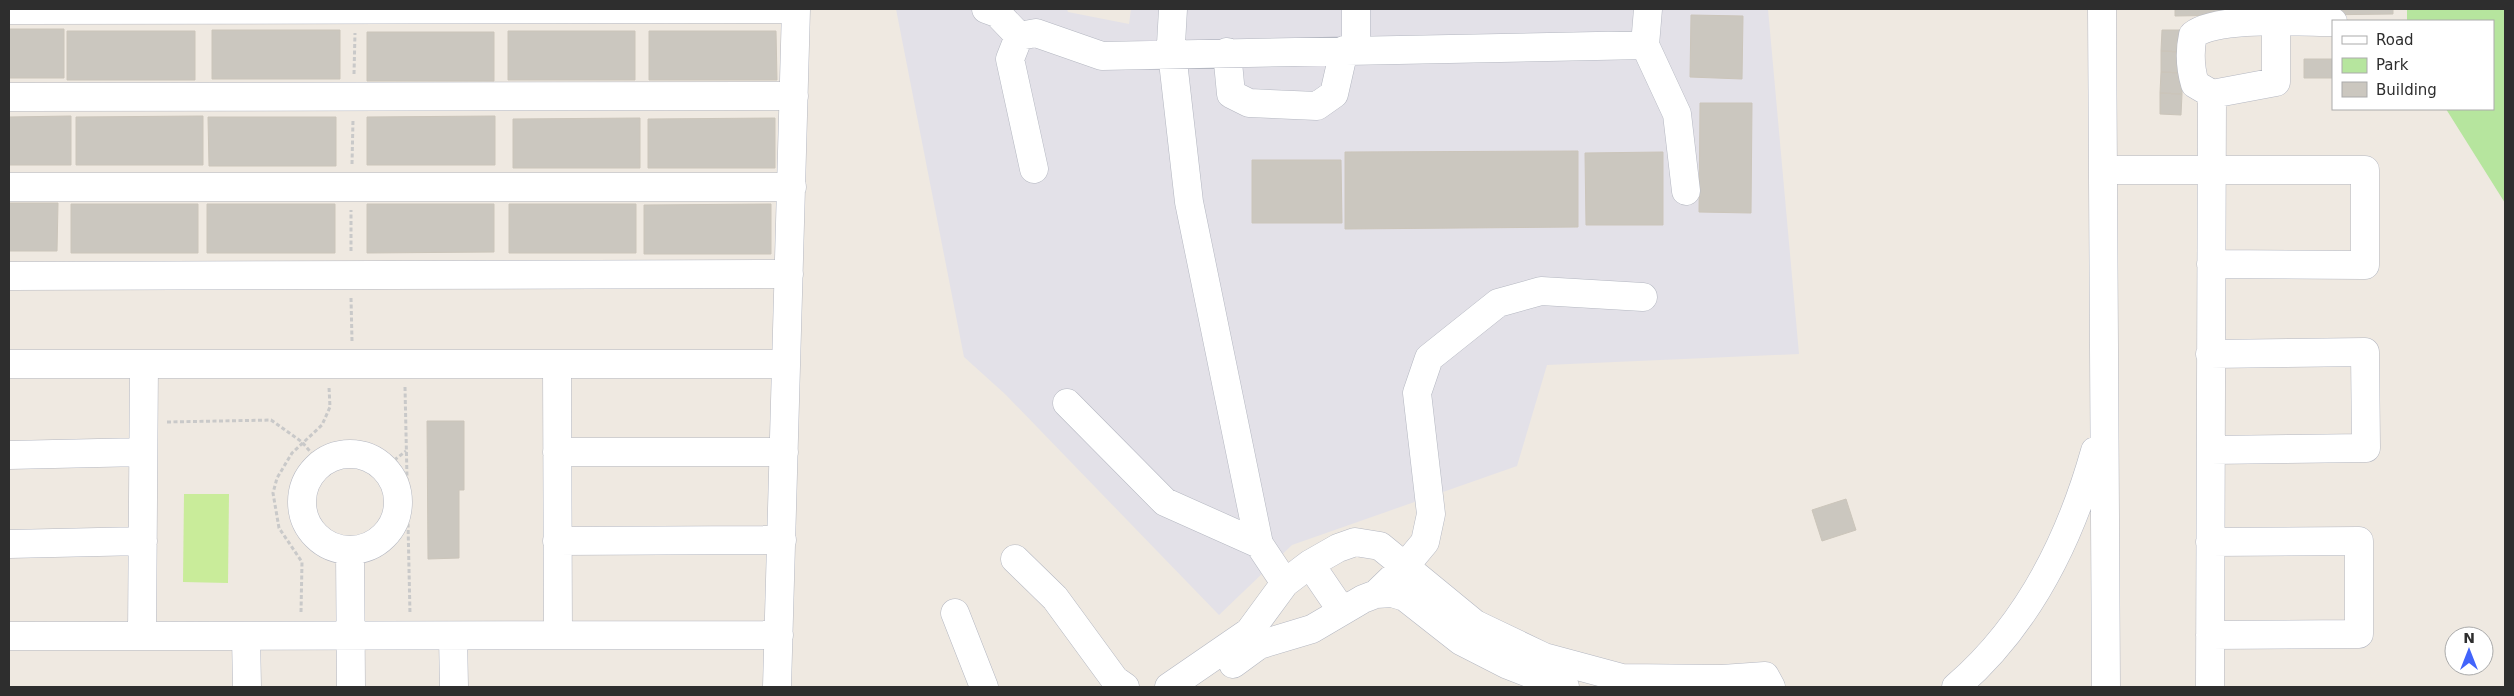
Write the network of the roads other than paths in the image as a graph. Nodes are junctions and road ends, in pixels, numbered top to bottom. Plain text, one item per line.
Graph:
1 (43, 9) edge
2 (130, 9) edge
3 (218, 9) edge
4 (308, 9) edge
5 (394, 9) edge
6 (480, 9) edge
7 (570, 9) edge
8 (657, 9) edge
9 (796, 9) edge
10 (986, 9) edge
11 (1173, 9) edge
12 (1356, 9) edge
13 (1648, 9) edge
14 (2102, 9) edge
15 (9, 10) edge
16 (2276, 15) edge
17 (2332, 22) edge
18 (1020, 36) junction
19 (1645, 45) junction
20 (1350, 50) junction
21 (1227, 52) junction
22 (1172, 53) junction
23 (2212, 94) junction
24 (794, 96) junction
25 (9, 98) edge
26 (1034, 169) dead end
27 (2103, 170) junction
28 (2211, 170) junction
29 (9, 187) edge
30 (792, 187) junction
31 (1686, 191) dead end
32 (2211, 264) junction
33 (789, 274) junction
34 (9, 276) edge
35 (1643, 297) dead end
36 (2210, 354) junction
37 (9, 364) edge
38 (144, 364) junction
39 (557, 364) junction
40 (786, 364) junction
41 (1067, 403) dead end
42 (2103, 419) junction
43 (2211, 450) junction
44 (143, 452) junction
45 (557, 452) junction
46 (784, 452) junction
47 (9, 455) edge
48 (782, 540) junction
49 (143, 541) junction
50 (557, 541) junction
51 (2210, 542) junction
52 (9, 544) edge
53 (1259, 544) junction
54 (350, 550) junction
55 (1015, 559) dead end
56 (1310, 564) junction
57 (1405, 566) junction
58 (1285, 583) junction
59 (1376, 594) junction
60 (1267, 607) junction
61 (1342, 611) junction
62 (955, 613) dead end
63 (779, 634) junction
64 (558, 635) junction
65 (2210, 635) junction
66 (9, 636) edge
67 (142, 636) junction
68 (246, 636) junction
69 (351, 636) junction
70 (453, 636) junction
71 (1292, 636) junction
72 (247, 687) edge
73 (351, 687) edge
74 (454, 687) edge
75 (777, 687) edge
76 (984, 687) edge
77 (1125, 687) edge
78 (1169, 687) edge
79 (1198, 687) edge
80 (1564, 687) edge
81 (1771, 687) edge
82 (1956, 687) edge
83 (2106, 687) edge
84 (2210, 687) edge

1 - 2 street
1 - 15 street
2 - 3 street
3 - 4 street
4 - 5 street
5 - 6 street
6 - 7 street
7 - 8 street
8 - 9 street
9 - 24 street
10 - 18 street
11 - 22 street
12 - 20 street
13 - 19 street
14 - 27 street
16 - 17 street
16 - 23 street
16 - 23 street
18 - 22 street
18 - 26 street
19 - 20 street
19 - 31 street
20 - 21 street
20 - 21 street
21 - 22 street
22 - 53 street
23 - 28 street
24 - 25 street
24 - 30 street
27 - 28 street
27 - 42 street
28 - 32 street
28 - 32 street
29 - 30 street
30 - 33 street
32 - 36 street
33 - 34 street
33 - 40 street
35 - 57 street
36 - 43 street
36 - 43 street
37 - 38 street
38 - 39 street
38 - 44 street
39 - 40 street
39 - 45 street
40 - 46 street
41 - 53 street
42 - 82 street
42 - 83 street
43 - 51 street
44 - 47 street
44 - 49 street
45 - 46 street
45 - 50 street
46 - 48 street
48 - 50 street
48 - 63 street
49 - 52 street
49 - 67 street
50 - 64 street
51 - 65 street
51 - 65 street
53 - 58 street
54 - 54 street
54 - 69 street
55 - 77 street
56 - 57 street
56 - 58 street
56 - 61 street
57 - 59 street
57 - 81 street
58 - 60 street
59 - 61 street
59 - 80 street
60 - 71 street
60 - 78 street
61 - 71 street
62 - 76 street
63 - 64 street
63 - 75 street
64 - 70 street
65 - 84 street
66 - 67 street
67 - 68 street
68 - 69 street
68 - 72 street
69 - 70 street
69 - 73 street
70 - 74 street
71 - 79 street

